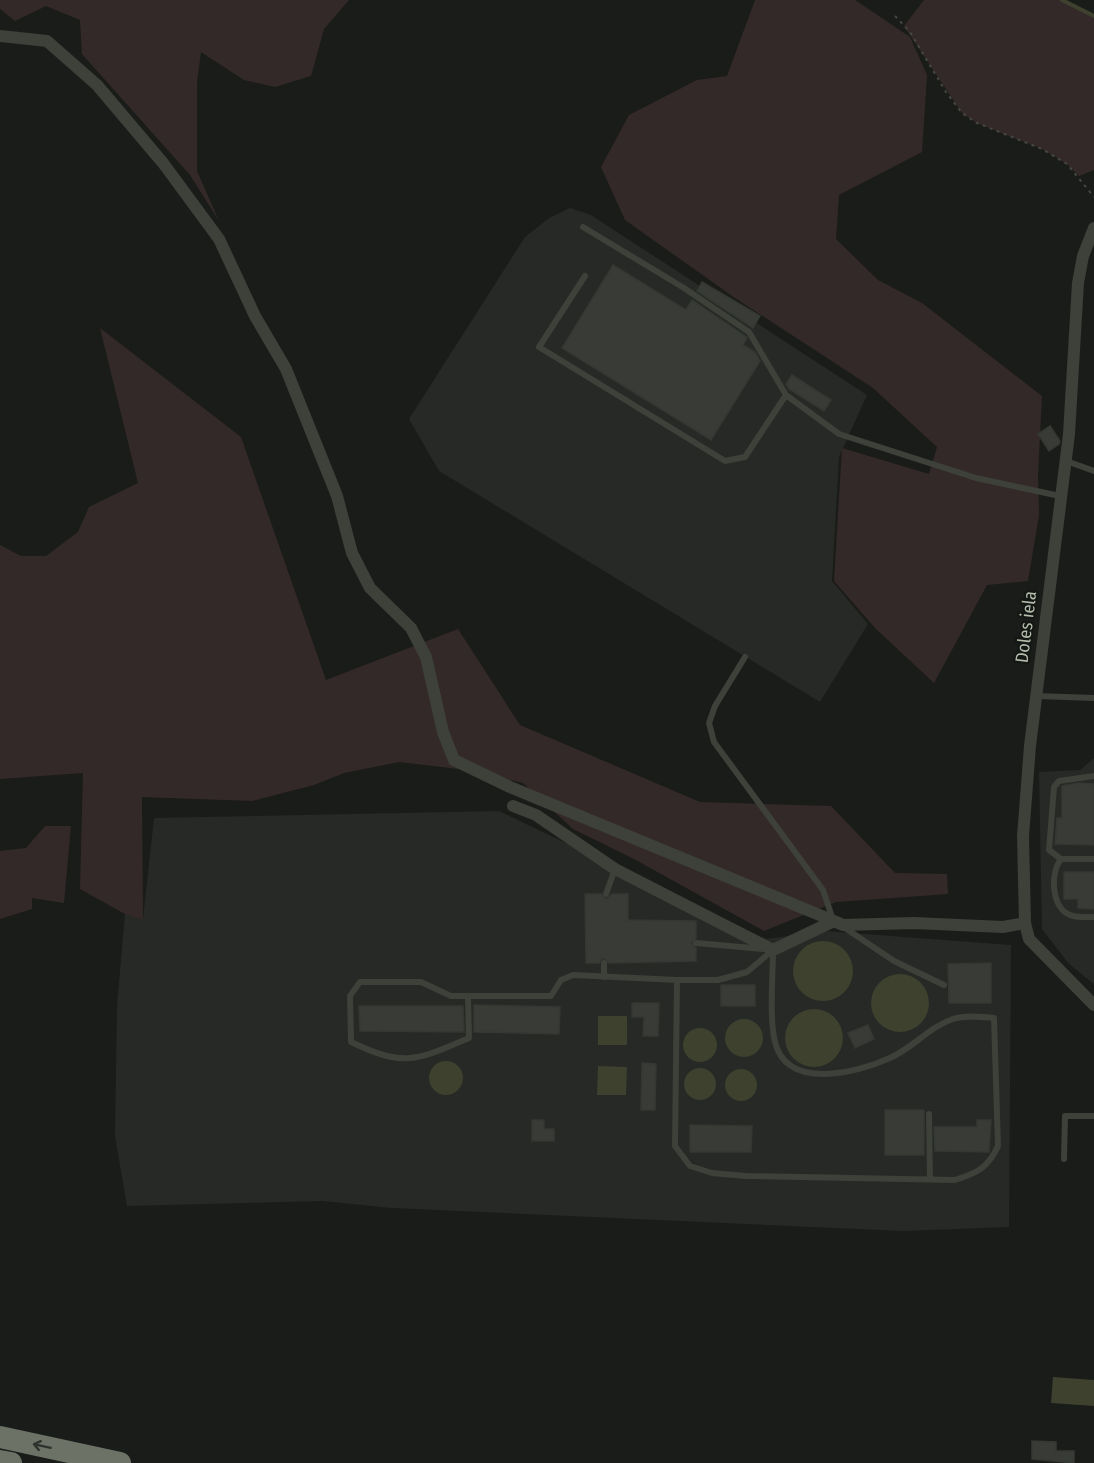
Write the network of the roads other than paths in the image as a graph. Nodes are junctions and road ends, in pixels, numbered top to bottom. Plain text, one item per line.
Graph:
1 (0, 36) edge
2 (583, 227) dead end
3 (1094, 228) edge
4 (585, 276) dead end
5 (786, 395) junction
6 (1065, 461) junction
7 (1094, 471) edge
8 (1060, 496) junction
9 (746, 657) dead end
10 (1036, 696) junction
11 (1094, 698) edge
12 (1094, 776) edge
13 (513, 806) dead end
14 (1061, 859) junction
15 (1094, 859) edge
16 (615, 869) junction
17 (606, 894) dead end
18 (1094, 917) edge
19 (834, 921) junction
20 (1025, 923) junction
21 (696, 943) dead end
22 (773, 950) junction
23 (604, 963) dead end
24 (604, 977) junction
25 (677, 980) junction
26 (944, 985) dead end
27 (468, 996) junction
28 (1094, 1005) edge
29 (929, 1114) dead end
30 (1094, 1116) edge
31 (1064, 1159) dead end
32 (930, 1179) junction
33 (0, 1437) edge
34 (0, 1461) edge
35 (11, 1463) edge
36 (120, 1463) edge

1 - 19 street
2 - 5 lane
3 - 6 street, Doles iela
4 - 5 lane
5 - 8 lane
6 - 7 lane
6 - 8 street, Doles iela
8 - 10 street, Doles iela
9 - 19 lane
10 - 11 lane
10 - 20 street, Doles iela
12 - 14 lane
13 - 16 street
14 - 15 lane
14 - 18 lane
16 - 17 lane
16 - 22 street
19 - 20 street
19 - 22 street
19 - 26 lane
20 - 28 street, Doles iela
21 - 22 lane
22 - 25 lane
22 - 32 lane
23 - 24 lane
24 - 25 lane
24 - 27 lane
25 - 32 lane
27 - 27 lane
29 - 32 lane
30 - 31 lane
36 -> 33 highway
34 - 35 highway

